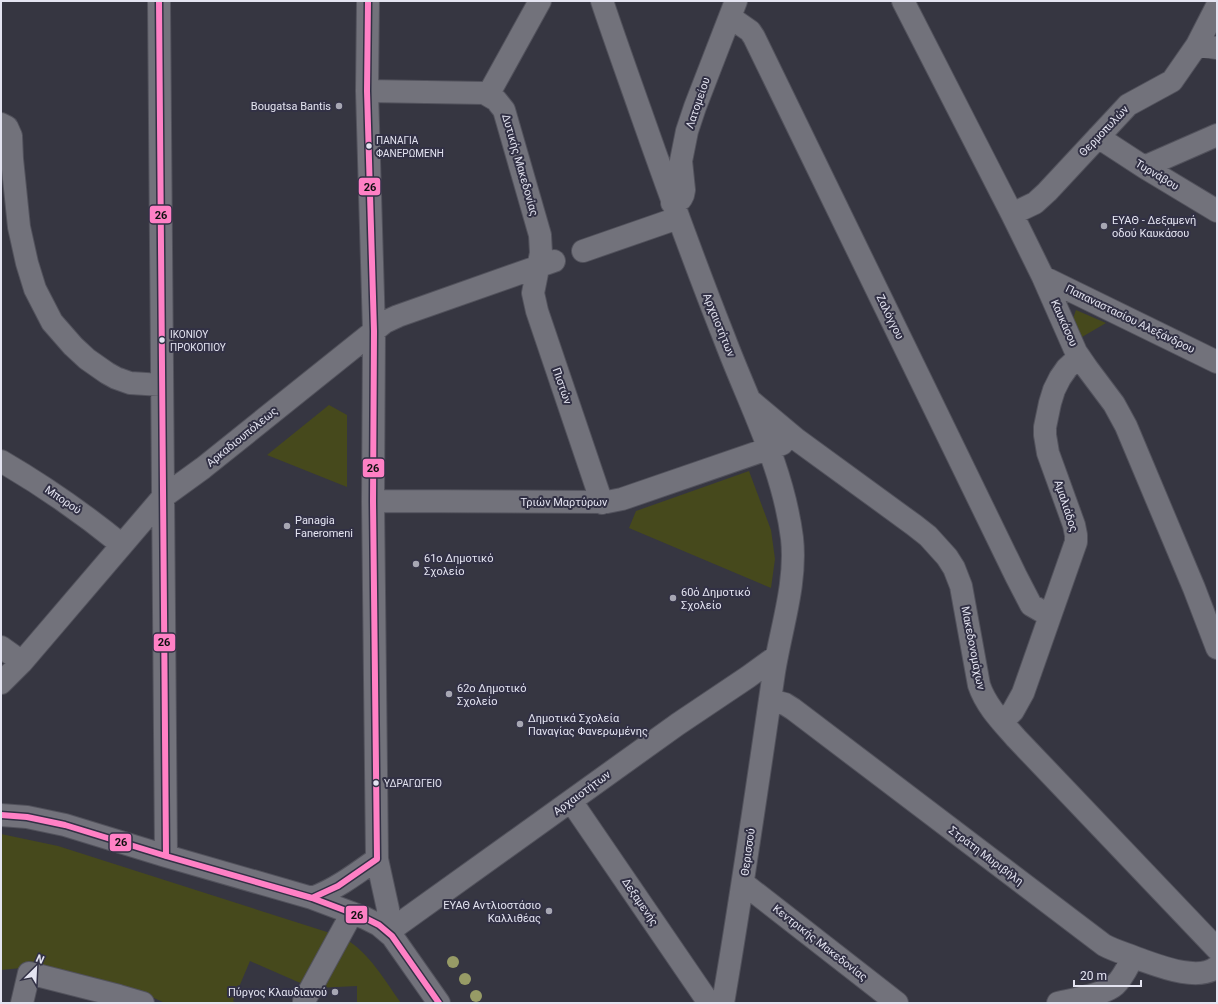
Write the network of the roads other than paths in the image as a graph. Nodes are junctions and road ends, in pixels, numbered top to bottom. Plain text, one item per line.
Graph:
1 (159, 1) edge
2 (368, 1) edge
3 (540, 1) edge
4 (602, 1) edge
5 (903, 1) edge
6 (1217, 6) edge
7 (733, 9) edge
8 (1207, 46) edge
9 (367, 91) junction
10 (488, 95) junction
11 (1, 124) edge
12 (1217, 136) edge
13 (1098, 137) junction
14 (1144, 167) junction
15 (675, 210) junction
16 (1217, 211) edge
17 (1012, 214) junction
18 (583, 251) dead end
19 (546, 264) junction
20 (1043, 276) junction
21 (374, 330) junction
22 (1079, 357) junction
23 (1217, 362) edge
24 (162, 385) junction
25 (751, 401) junction
26 (796, 439) junction
27 (769, 448) junction
28 (1, 461) edge
29 (163, 497) junction
30 (373, 501) junction
31 (602, 503) junction
32 (122, 545) junction
33 (1050, 616) junction
34 (1, 647) edge
35 (1217, 648) edge
36 (777, 656) junction
37 (22, 662) junction
38 (1, 683) edge
39 (770, 700) junction
40 (1002, 722) junction
41 (571, 801) junction
42 (1, 815) edge
43 (166, 856) junction
44 (377, 859) junction
45 (743, 883) junction
46 (312, 898) junction
47 (352, 913) junction
48 (388, 932) junction
49 (1217, 950) edge
50 (1133, 956) junction
51 (1217, 967) edge
52 (304, 1001) dead end
53 (22, 1003) edge
54 (143, 1003) edge
55 (439, 1003) edge
56 (709, 1003) edge
57 (723, 1003) edge
58 (896, 1003) edge
59 (1058, 1003) edge

1 - 24 street
2 - 9 street
3 - 10 street
4 - 15 street, Αρχαιοτήτων
5 - 17 street, Καυκάσου
6 - 8 street, Θερμοπυλών
7 - 15 street, Λατομείου
7 - 33 street, Ζαλόγγου
8 - 13 street, Θερμοπυλών
9 - 10 street
9 - 21 street
10 - 19 street, Δυτικής Μακεδονίας
11 - 24 street
12 - 14 street
13 - 14 street, Τυρνάβου
13 - 17 street, Θερμοπυλών
14 - 16 street, Τυρνάβου
15 - 18 street
15 - 25 street, Αρχαιοτήτων
17 - 20 street, Καυκάσου
19 - 21 street, Αρκαδιουπόλεως
19 - 31 street, Πιστών
20 - 22 street, Καυκάσου
20 - 23 street, Παπαναστασίου Αλεξάνδρου
21 - 29 street, Αρκαδιουπόλεως
21 - 30 street
22 - 33 street, Αμαλιάδος
22 - 35 street, Καυκάσου
24 - 29 street
25 - 26 street, Μακεδονομάχων
25 - 27 street, Αρχαιοτήτων
26 - 27 street, Τριών Μαρτύρων
26 - 40 street, Μακεδονομάχων
27 - 31 street, Τριών Μαρτύρων
27 - 36 street, Αρχαιοτήτων
28 - 32 street, Μπορού
29 - 32 street, Αρκαδιουπόλεως
29 - 43 street
30 - 31 street, Τριών Μαρτύρων
30 - 44 street
32 - 37 street, Αρκαδιουπόλεως
33 - 40 street, Αμαλιάδος
34 - 37 street
36 - 39 street, Αρχαιοτήτων
36 - 41 street, Αρχαιοτήτων
37 - 38 street, Αρκαδιουπόλεως
39 - 45 street, Θερισσού
39 - 50 street, Στράτη Μυριβήλη
40 - 49 street, Μακεδονομάχων
41 - 48 street, Αρχαιοτήτων
41 - 56 street, Δεξαμενής
42 - 43 street
43 - 46 street
44 - 46 street
44 - 48 street
45 - 57 street, Θερισσού
45 - 58 street, Κεντρικής Μακεδονίας
46 - 47 street
47 - 48 street
47 - 52 street
48 - 55 street
50 - 51 street, Στράτη Μυριβήλη
50 - 59 street
53 - 54 street

